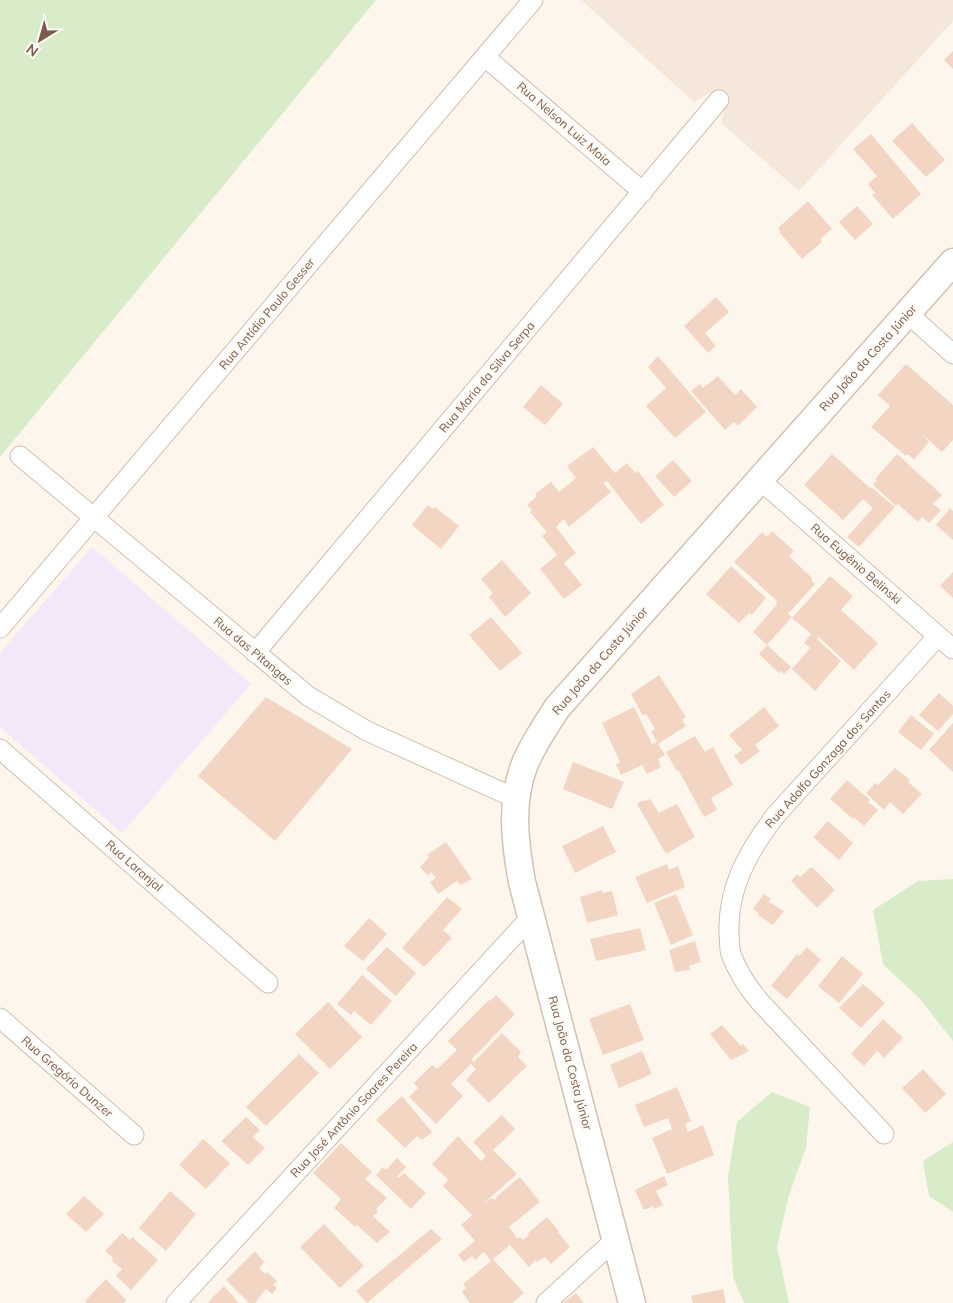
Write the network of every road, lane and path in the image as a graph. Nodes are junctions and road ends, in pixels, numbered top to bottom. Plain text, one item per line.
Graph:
1 (533, 0) edge
2 (485, 56) junction
3 (719, 100) dead end
4 (643, 192) junction
5 (953, 262) edge
6 (907, 313) junction
7 (953, 354) edge
8 (20, 456) dead end
9 (760, 480) junction
10 (94, 518) junction
11 (0, 628) edge
12 (938, 636) junction
13 (953, 649) edge
14 (255, 654) junction
15 (0, 750) edge
16 (517, 798) junction
17 (531, 917) junction
18 (268, 983) dead end
19 (0, 1018) edge
20 (884, 1134) dead end
21 (134, 1135) dead end
22 (616, 1239) junction
23 (176, 1303) edge
24 (546, 1303) edge
25 (632, 1303) edge

1 - 2 street, Rua Antídio Paulo Gesser
2 - 4 street, Rua Nelson Luiz Maia
2 - 10 street, Rua Antídio Paulo Gesser
3 - 4 street, Rua Maria da Silva Serpa
4 - 14 street, Rua Maria da Silva Serpa
5 - 6 main road, Rua João da Costa Júnior
6 - 7 street
6 - 9 main road, Rua João da Costa Júnior
8 - 10 street, Rua das Pitangas
9 - 12 street, Rua Eugênio Belinski
9 - 16 main road, Rua João da Costa Júnior
10 - 11 street, Rua Antídio Paulo Gesser
10 - 14 street, Rua das Pitangas
12 - 13 street, Rua Eugênio Belinski
12 - 20 street, Rua Adolfo Gonzaga dos Santos
14 - 16 street, Rua das Pitangas
15 - 18 street, Rua Laranjal
16 - 17 main road, Rua João da Costa Júnior
17 - 22 main road, Rua João da Costa Júnior
17 - 23 street, Rua José Antônio Soares Pereira
19 - 21 street, Rua Gregório Dunzer
22 - 24 street
22 - 25 main road, Rua João da Costa Júnior

